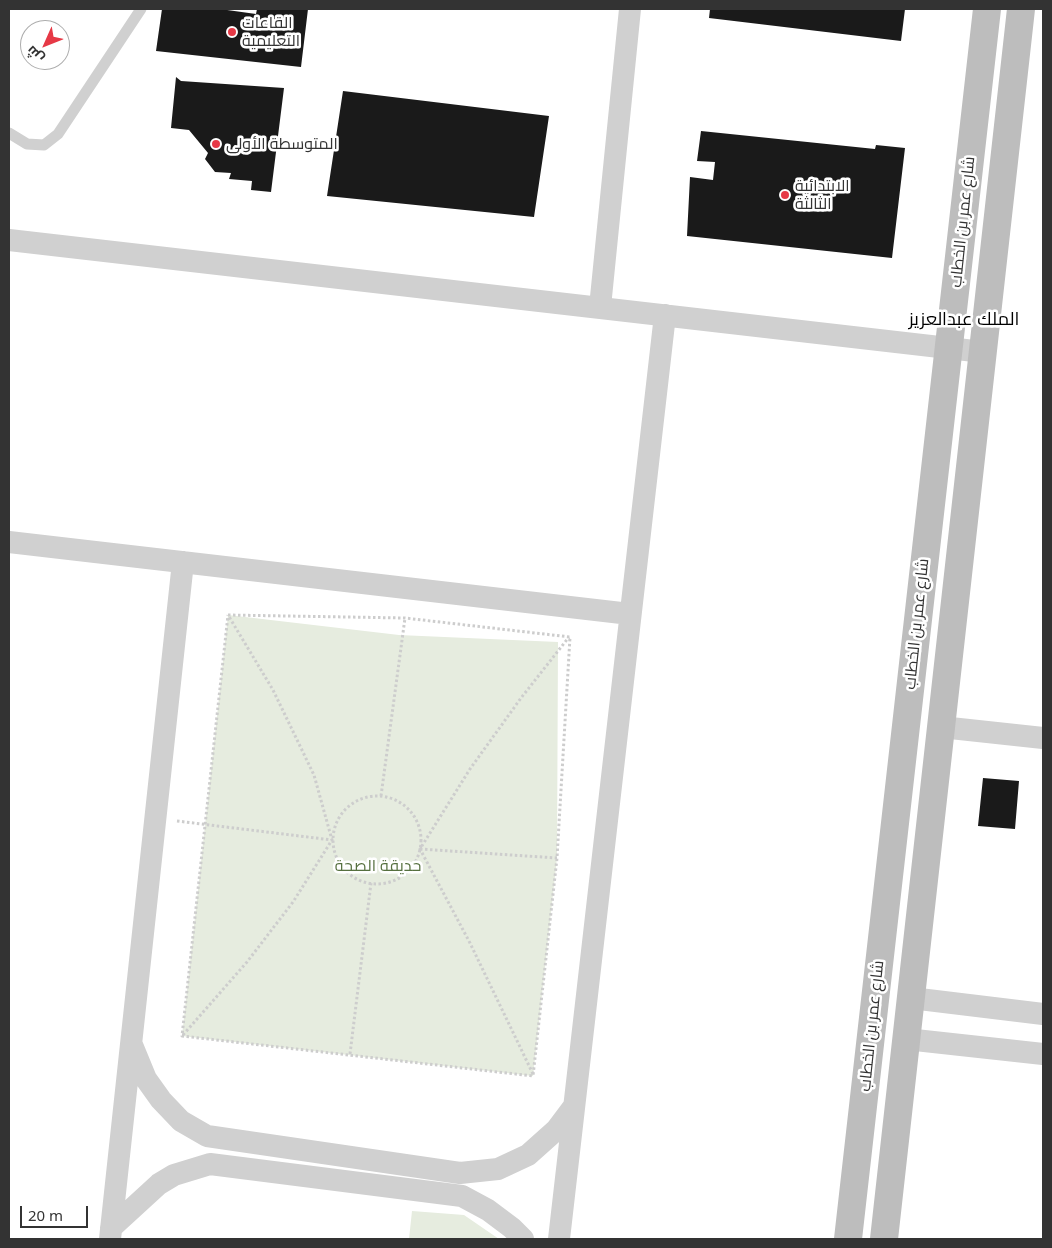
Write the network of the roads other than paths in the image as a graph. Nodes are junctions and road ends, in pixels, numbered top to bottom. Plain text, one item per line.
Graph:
1 (141, 9) edge
2 (630, 9) edge
3 (987, 9) edge
4 (1021, 9) edge
5 (9, 133) edge
6 (9, 240) edge
7 (600, 307) junction
8 (665, 315) junction
9 (949, 348) junction
10 (983, 352) junction
11 (9, 542) edge
12 (183, 562) junction
13 (630, 614) junction
14 (941, 726) junction
15 (1043, 738) edge
16 (911, 998) junction
17 (1043, 1014) edge
18 (906, 1039) junction
19 (132, 1043) junction
20 (1043, 1054) edge
21 (574, 1105) junction
22 (111, 1234) edge
23 (523, 1239) edge
24 (559, 1239) edge
25 (848, 1239) edge
26 (884, 1239) edge

1 - 5 lane
2 - 7 street
3 - 9 street, شارع عمر بن الخطاب
4 - 10 street, شارع عمر بن الخطاب
6 - 7 street
7 - 8 street
8 - 9 street
8 - 13 street
9 - 10 street
9 - 25 street, شارع عمر بن الخطاب
10 - 14 street, شارع عمر بن الخطاب
11 - 12 street
12 - 13 street
12 - 19 street
13 - 21 street
14 - 15 street
14 - 16 street, شارع عمر بن الخطاب
16 - 17 street
16 - 18 street, شارع عمر بن الخطاب
18 - 20 street
18 - 26 street, شارع عمر بن الخطاب
19 - 21 street
19 - 22 street
21 - 24 street
22 - 23 street

